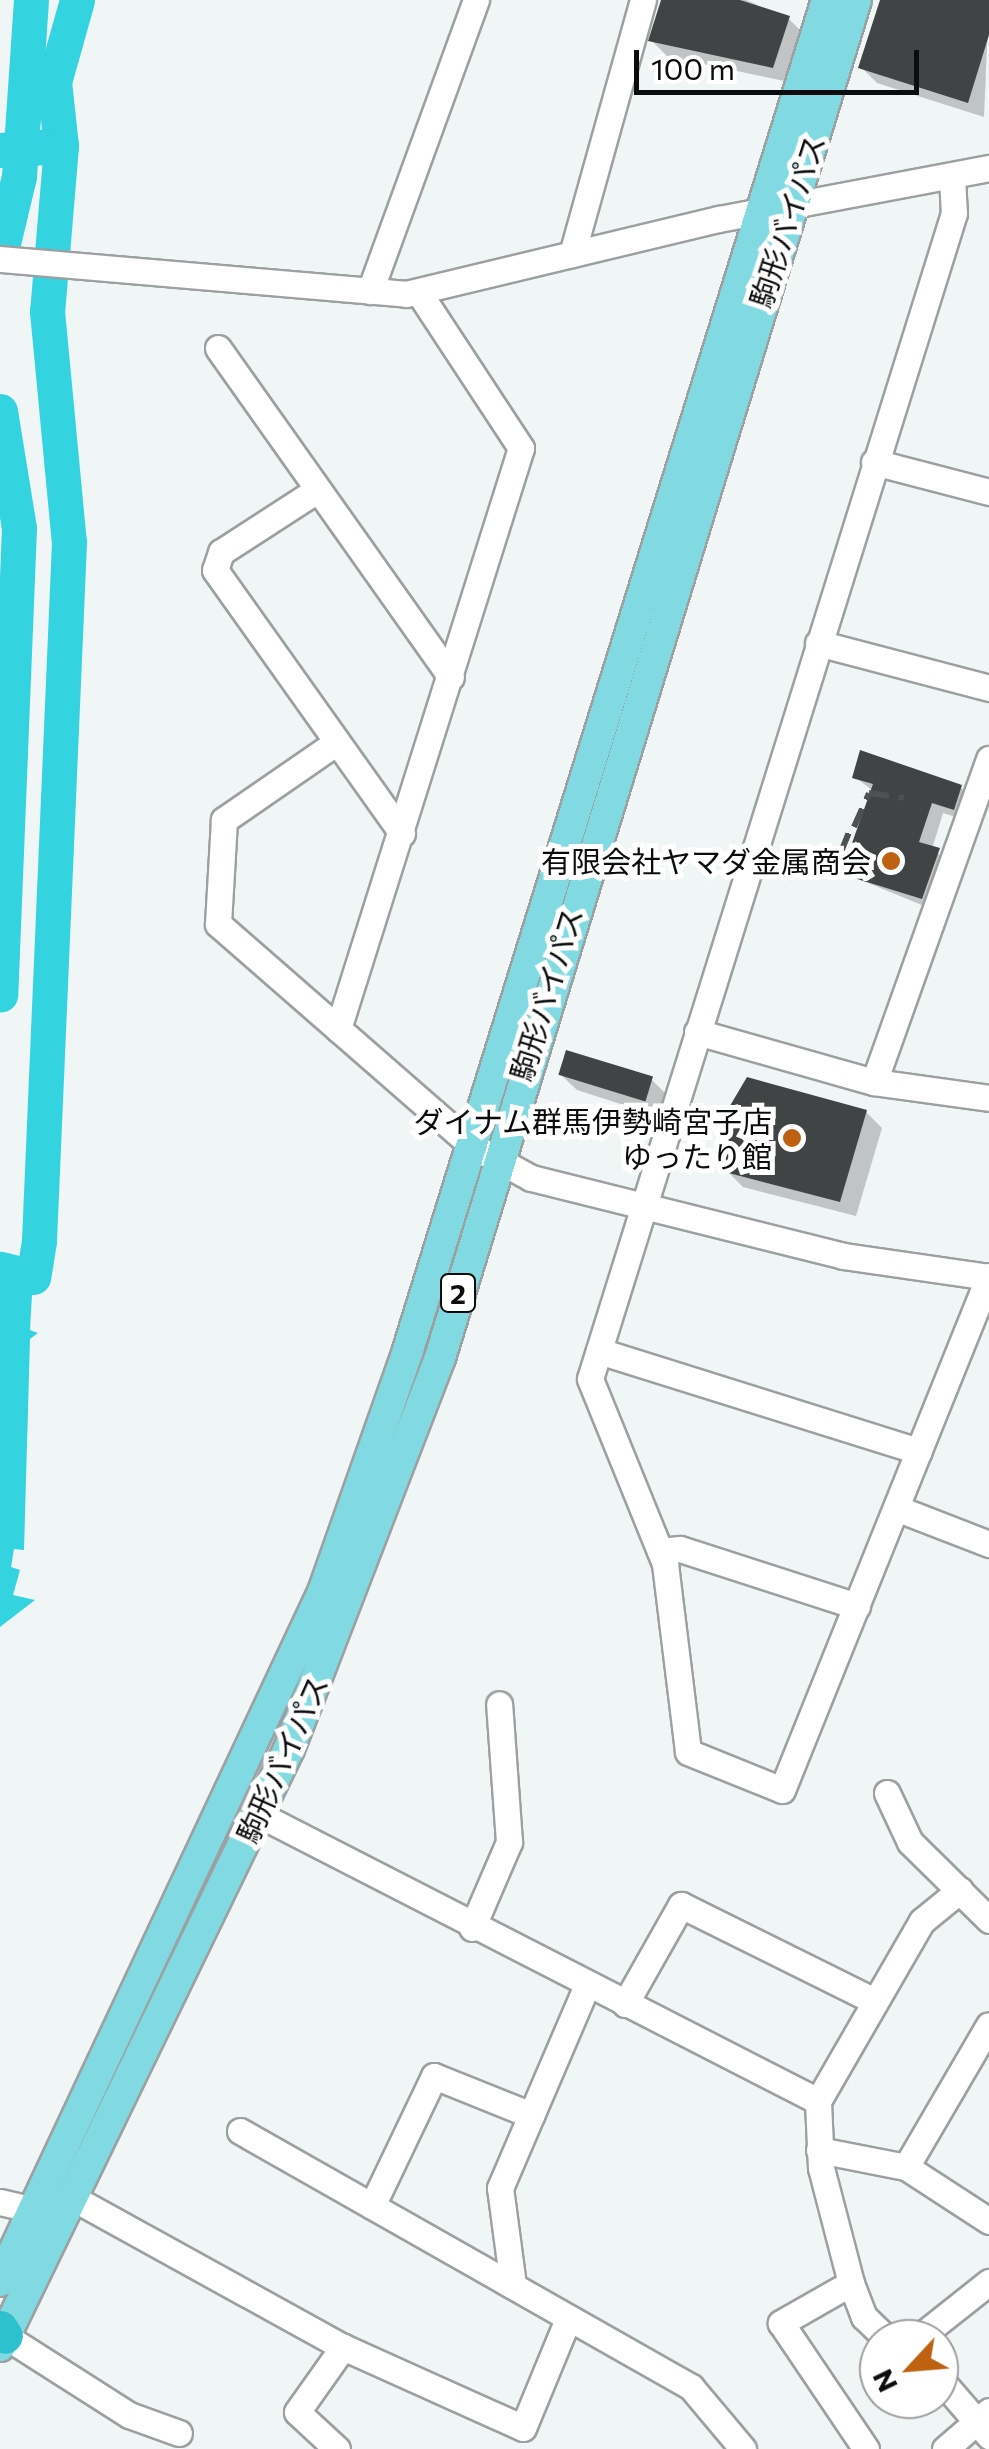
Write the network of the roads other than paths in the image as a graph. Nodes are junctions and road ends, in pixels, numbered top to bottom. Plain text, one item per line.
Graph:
1 (476, 0) edge
2 (643, 0) edge
3 (827, 0) edge
4 (856, 0) edge
5 (989, 168) edge
6 (952, 177) junction
7 (794, 204) junction
8 (762, 210) junction
9 (572, 254) junction
10 (0, 259) edge
11 (370, 291) junction
12 (419, 293) junction
13 (218, 348) dead end
14 (874, 462) junction
15 (317, 490) junction
16 (989, 492) edge
17 (818, 643) junction
18 (451, 677) junction
19 (989, 688) edge
20 (334, 744) junction
21 (989, 759) edge
22 (402, 833) junction
23 (338, 1029) junction
24 (698, 1032) junction
25 (874, 1082) junction
26 (989, 1098) edge
27 (483, 1153) junction
28 (644, 1204) junction
29 (989, 1277) edge
30 (599, 1351) junction
31 (919, 1452) junction
32 (896, 1508) junction
33 (989, 1544) edge
34 (660, 1550) junction
35 (857, 1606) junction
36 (499, 1704) dead end
37 (887, 1792) dead end
38 (258, 1814) junction
39 (960, 1890) junction
40 (989, 1920) edge
41 (472, 1928) junction
42 (586, 1985) junction
43 (874, 2001) junction
44 (625, 2004) junction
45 (989, 2026) edge
46 (818, 2101) junction
47 (532, 2115) junction
48 (240, 2131) dead end
49 (819, 2150) junction
50 (906, 2167) junction
51 (72, 2198) junction
52 (0, 2202) edge
53 (372, 2206) junction
54 (35, 2210) junction
55 (989, 2221) edge
56 (0, 2281) edge
57 (989, 2282) edge
58 (851, 2283) junction
59 (513, 2285) junction
60 (568, 2319) junction
61 (866, 2319) edge
62 (942, 2319) edge
63 (1, 2336) edge
64 (343, 2347) junction
65 (959, 2398) edge
66 (985, 2423) edge
67 (178, 2433) dead end
68 (337, 2449) edge
69 (743, 2449) edge
70 (866, 2449) edge
71 (945, 2449) edge

1 - 11 street
2 - 9 street
3 - 8 main road, 駒形バイパス / 2
4 - 7 main road, 駒形バイパス / 2
5 - 6 street
6 - 7 street
6 - 14 street
7 - 8 street
7 - 27 main road, 駒形バイパス / 2
8 - 9 street
8 - 27 main road, 駒形バイパス / 2
9 - 12 street
10 - 11 street
11 - 12 street
12 - 18 street
13 - 15 street
14 - 16 street
14 - 17 street
15 - 18 street
15 - 20 street
17 - 19 street
17 - 24 street
18 - 22 street
20 - 22 street
20 - 23 street
21 - 25 street
22 - 23 street
23 - 27 street
24 - 25 street
24 - 28 street
25 - 26 street
27 - 28 street
27 - 38 main road, 駒形バイパス / 2
27 - 54 main road, 駒形バイパス / 2
28 - 29 street
28 - 30 street
29 - 31 street
30 - 31 street
30 - 34 street
31 - 32 street
32 - 33 street
32 - 35 street
34 - 35 street
34 - 35 street
36 - 41 street
37 - 39 street
38 - 41 street
38 - 51 main road, 駒形バイパス / 2
39 - 40 street
39 - 43 street
41 - 42 street
42 - 44 street
42 - 47 street
43 - 44 street
43 - 46 street
44 - 46 street
45 - 50 street
46 - 49 street
47 - 53 street
47 - 59 street
48 - 53 street
49 - 50 street
49 - 58 street
50 - 55 street
51 - 63 main road, 駒形バイパス / 2
51 - 64 street
52 - 54 street
53 - 59 street
54 - 56 main road, 駒形バイパス / 2
57 - 62 street
58 - 61 street
58 - 70 street
59 - 60 street
60 - 64 street
60 - 69 street
63 - 67 street
64 - 68 street
65 - 66 street
66 - 71 street

